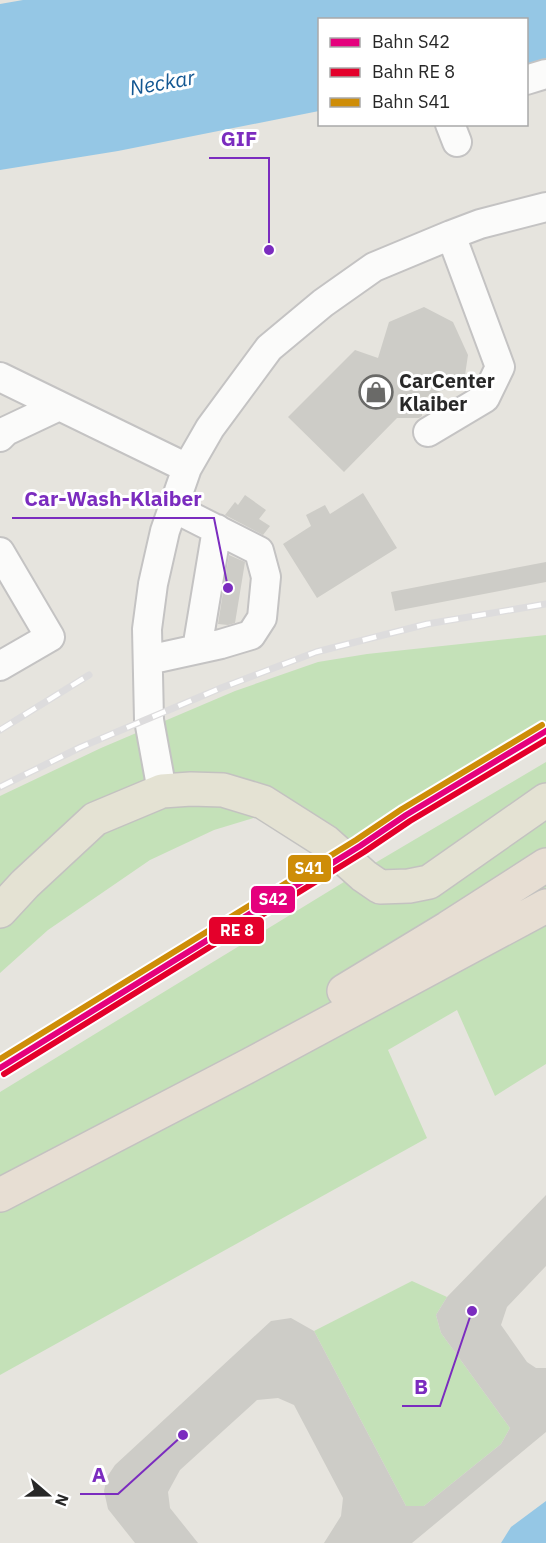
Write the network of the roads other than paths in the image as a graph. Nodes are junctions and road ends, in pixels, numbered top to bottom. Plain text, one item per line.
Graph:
1 (546, 74) edge
2 (528, 79) edge
3 (546, 207) edge
4 (451, 235) junction
5 (0, 377) edge
6 (59, 406) junction
7 (428, 432) dead end
8 (0, 437) edge
9 (187, 468) junction
10 (174, 508) junction
11 (218, 530) junction
12 (0, 552) edge
13 (197, 649) junction
14 (148, 660) junction
15 (0, 666) edge
16 (162, 791) junction
17 (546, 800) edge
18 (546, 865) edge
19 (546, 906) edge
20 (0, 911) edge
21 (248, 1066) junction
22 (0, 1195) edge

1 - 2 street
3 - 4 street
4 - 7 street
4 - 9 street
5 - 6 street
6 - 8 street
6 - 9 street
9 - 10 street
10 - 11 street
10 - 14 street
11 - 13 street
11 - 13 street
12 - 15 street
13 - 14 street
14 - 16 street
16 - 17 main road
16 - 20 main road
18 - 21 highway
19 - 21 highway
21 - 22 highway

